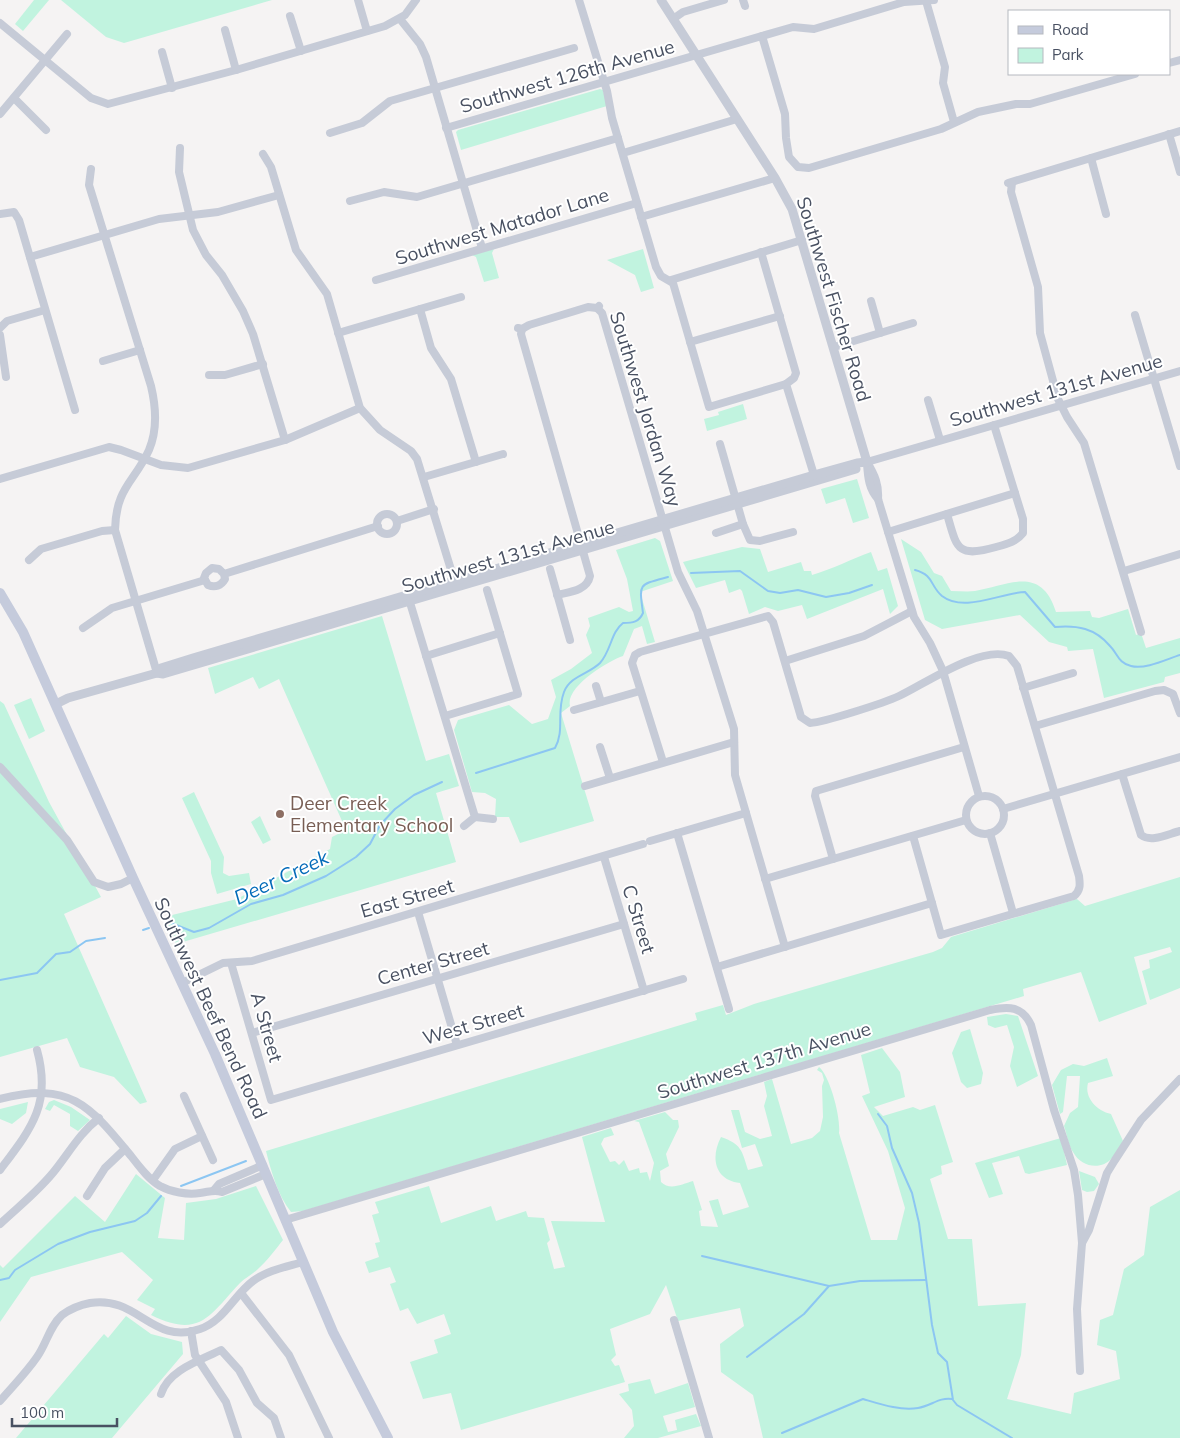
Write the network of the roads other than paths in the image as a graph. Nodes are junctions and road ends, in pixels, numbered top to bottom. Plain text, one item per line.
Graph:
1 (358, 0) edge
2 (416, 0) edge
3 (579, 0) edge
4 (661, 0) edge
5 (724, 0) edge
6 (930, 1) edge
7 (290, 16) dead end
8 (400, 19) junction
9 (673, 19) junction
10 (0, 23) edge
11 (226, 30) dead end
12 (367, 31) junction
13 (67, 34) dead end
14 (762, 36) junction
15 (574, 48) dead end
16 (301, 51) junction
17 (162, 52) dead end
18 (696, 55) junction
19 (45, 59) junction
20 (236, 70) junction
21 (1132, 75) edge
22 (605, 81) junction
23 (172, 88) junction
24 (435, 88) junction
25 (14, 98) junction
26 (0, 114) edge
27 (737, 120) junction
28 (954, 122) junction
29 (446, 128) junction
30 (46, 130) dead end
31 (1180, 131) edge
32 (330, 133) dead end
33 (1169, 134) junction
34 (618, 138) junction
35 (180, 148) dead end
36 (623, 153) junction
37 (263, 154) dead end
38 (1091, 158) junction
39 (91, 169) dead end
40 (1180, 172) edge
41 (775, 178) junction
42 (462, 184) junction
43 (279, 195) junction
44 (350, 201) dead end
45 (637, 203) junction
46 (0, 214) edge
47 (1106, 214) dead end
48 (189, 215) junction
49 (641, 217) junction
50 (104, 235) junction
51 (802, 240) junction
52 (482, 248) junction
53 (761, 252) junction
54 (30, 257) junction
55 (376, 280) dead end
56 (671, 280) junction
57 (461, 297) dead end
58 (870, 301) dead end
59 (420, 309) junction
60 (45, 310) junction
61 (780, 316) junction
62 (1135, 316) dead end
63 (913, 323) dead end
64 (0, 328) edge
65 (338, 333) junction
66 (880, 333) junction
67 (0, 335) edge
68 (690, 342) junction
69 (834, 346) junction
70 (140, 350) junction
71 (103, 361) dead end
72 (263, 364) junction
73 (1180, 371) edge
74 (209, 375) dead end
75 (6, 377) dead end
76 (1153, 379) junction
77 (786, 384) junction
78 (928, 400) dead end
79 (1062, 406) junction
80 (360, 408) junction
81 (75, 410) dead end
82 (994, 425) junction
83 (285, 440) junction
84 (940, 440) junction
85 (720, 444) dead end
86 (503, 454) dead end
87 (145, 459) junction
88 (476, 462) junction
89 (867, 462) junction
90 (1180, 466) edge
91 (814, 475) junction
92 (424, 477) junction
93 (0, 479) edge
94 (1015, 493) junction
95 (737, 502) junction
96 (434, 509) junction
97 (947, 514) junction
98 (396, 521) junction
99 (664, 523) junction
100 (744, 524) junction
101 (378, 526) junction
102 (115, 530) junction
103 (793, 532) dead end
104 (888, 532) junction
105 (716, 533) dead end
106 (583, 547) junction
107 (1180, 554) edge
108 (29, 560) dead end
109 (550, 568) dead end
110 (1124, 571) junction
111 (224, 574) junction
112 (205, 580) junction
113 (456, 585) junction
114 (487, 590) dead end
115 (0, 593) edge
116 (557, 596) junction
117 (409, 599) junction
118 (135, 601) junction
119 (912, 611) junction
120 (83, 628) dead end
121 (1141, 632) dead end
122 (705, 633) junction
123 (500, 634) junction
124 (570, 640) dead end
125 (426, 656) junction
126 (785, 661) junction
127 (943, 671) junction
128 (157, 672) junction
129 (1073, 673) dead end
130 (596, 686) dead end
131 (1023, 688) junction
132 (640, 691) junction
133 (601, 702) junction
134 (56, 704) junction
135 (574, 710) dead end
136 (1180, 713) edge
137 (444, 716) junction
138 (1035, 726) junction
139 (734, 742) junction
140 (964, 746) junction
141 (600, 747) dead end
142 (1180, 757) edge
143 (663, 762) junction
144 (0, 766) edge
145 (1122, 774) junction
146 (610, 778) junction
147 (585, 786) dead end
148 (1054, 794) junction
149 (979, 796) junction
150 (1003, 809) junction
151 (746, 814) junction
152 (475, 817) junction
153 (492, 819) dead end
154 (966, 820) junction
155 (464, 826) dead end
156 (1180, 831) edge
157 (677, 833) junction
158 (990, 833) junction
159 (913, 836) junction
160 (604, 857) junction
161 (833, 859) junction
162 (133, 878) junction
163 (765, 879) junction
164 (932, 903) junction
165 (418, 912) junction
166 (1013, 913) junction
167 (624, 924) junction
168 (785, 947) junction
169 (231, 963) junction
170 (717, 967) junction
171 (438, 978) junction
172 (683, 979) dead end
173 (182, 983) junction
174 (644, 990) junction
175 (729, 1009) dead end
176 (252, 1033) junction
177 (457, 1045) junction
178 (37, 1050) dead end
179 (1180, 1079) edge
180 (42, 1092) junction
181 (184, 1096) dead end
182 (0, 1099) edge
183 (271, 1100) joint
184 (99, 1118) junction
185 (202, 1136) junction
186 (125, 1149) junction
187 (213, 1160) dead end
188 (0, 1170) edge
189 (264, 1170) junction
190 (153, 1180) junction
191 (87, 1196) dead end
192 (285, 1220) junction
193 (0, 1224) edge
194 (1082, 1243) junction
195 (303, 1262) junction
196 (241, 1294) junction
197 (674, 1320) dead end
198 (191, 1331) junction
199 (198, 1362) junction
200 (1080, 1371) dead end
201 (161, 1394) dead end
202 (0, 1401) edge
203 (238, 1438) edge
204 (281, 1438) edge
205 (329, 1438) edge
206 (388, 1438) edge
207 (709, 1438) edge

1 - 12 street
2 - 8 street
3 - 22 street
4 - 9 street, Southwest Fischer Road
5 - 9 street
6 - 14 street, Southwest 126th Avenue
6 - 28 street
7 - 16 street
8 - 12 street
8 - 24 street
9 - 18 street, Southwest Fischer Road
10 - 19 street
11 - 20 street
12 - 16 street
13 - 19 street
14 - 18 street, Southwest 126th Avenue
14 - 28 street
15 - 24 street
16 - 20 street
17 - 23 street
18 - 22 street, Southwest 126th Avenue
18 - 27 street, Southwest Fischer Road
19 - 23 street
19 - 25 street
20 - 23 street
21 - 28 street
22 - 29 street, Southwest 126th Avenue
22 - 34 street
24 - 29 street
24 - 32 street
25 - 26 street
25 - 30 street
27 - 36 street
27 - 41 street, Southwest Fischer Road
29 - 42 street
31 - 33 street
33 - 38 street
33 - 40 street
34 - 36 street
34 - 42 street
35 - 48 street
36 - 45 street
37 - 43 street
38 - 47 street
38 - 79 street
39 - 50 street
41 - 49 street
41 - 51 street, Southwest Fischer Road
42 - 44 street
42 - 52 street
43 - 48 street
43 - 65 street
45 - 49 street
45 - 52 street, Southwest Matador Lane
46 - 54 street
48 - 50 street
48 - 72 street
49 - 56 street
50 - 54 street
50 - 70 street
51 - 53 street
51 - 69 street, Southwest Fischer Road
52 - 55 street, Southwest Matador Lane
53 - 56 street
53 - 61 street
54 - 60 street
56 - 68 street
57 - 59 street
58 - 66 street
59 - 65 street
59 - 88 street
60 - 64 street
60 - 81 street
61 - 68 street
61 - 77 street
62 - 76 street
63 - 66 street
65 - 80 street
66 - 69 street
67 - 75 street
68 - 77 street
69 - 89 street, Southwest Fischer Road
70 - 71 street
70 - 87 street
72 - 74 street
72 - 83 street
73 - 76 street, Southwest 131st Avenue
76 - 79 street, Southwest 131st Avenue
76 - 90 street
77 - 91 street
78 - 84 street, Southwest 131st Avenue
79 - 82 street, Southwest 131st Avenue
79 - 110 street
80 - 83 street
80 - 92 street
82 - 84 street, Southwest 131st Avenue
82 - 94 street
83 - 87 street
84 - 89 street, Southwest 131st Avenue
85 - 95 street
86 - 88 street
87 - 93 street
87 - 102 street
88 - 92 street
89 - 91 street, Southwest 131st Avenue
89 - 95 street, Southwest 131st Avenue
89 - 104 street, Southwest Fischer Road
91 - 95 street, Southwest 131st Avenue
92 - 96 street
94 - 97 street
94 - 97 street
95 - 99 street, Southwest 131st Avenue
95 - 100 street
96 - 98 street
96 - 113 street
97 - 104 street
98 - 101 street
98 - 101 street
99 - 106 street, Southwest 131st Avenue
99 - 106 street, Southwest Jordan Way
99 - 122 street, Southwest Jordan Way
100 - 103 street
100 - 105 street
101 - 111 street
102 - 108 street
102 - 118 street
104 - 119 street, Southwest Fischer Road
106 - 113 street, Southwest 131st Avenue
106 - 116 street, Southwest Jordan Way
107 - 110 street
109 - 116 street
110 - 121 street
111 - 112 street
111 - 112 street
112 - 118 street
113 - 117 street, Southwest 131st Avenue
114 - 123 street
115 - 134 main road, Southwest Beef Bend Road
116 - 124 street
117 - 125 street
117 - 128 street, Southwest 131st Avenue
118 - 120 street
118 - 128 street
119 - 126 street
119 - 127 street, Southwest Fischer Road
122 - 126 street
122 - 132 street
122 - 139 street, Southwest Jordan Way
123 - 125 street
123 - 137 street
125 - 137 street
126 - 127 street
127 - 131 street
127 - 140 street, Southwest Fischer Road
128 - 134 street, Southwest 131st Avenue
129 - 131 street
130 - 133 street
131 - 138 street
132 - 133 street
132 - 143 street
133 - 135 street
134 - 162 main road, Southwest Beef Bend Road
136 - 138 street
137 - 152 street
138 - 148 street
139 - 143 street
139 - 151 street, Southwest Jordan Way
140 - 149 street, Southwest Fischer Road
140 - 161 street
141 - 146 street
142 - 145 street
143 - 146 street
144 - 162 street
145 - 148 street
145 - 156 street
146 - 147 street
148 - 150 street
148 - 166 street
149 - 150 street
149 - 154 street
150 - 158 street
151 - 157 street, East Street
151 - 163 street, Southwest Jordan Way
152 - 153 street
152 - 155 street
154 - 158 street
154 - 159 street
157 - 160 street, East Street
157 - 170 street
158 - 166 street
159 - 161 street
159 - 164 street
160 - 165 street, East Street
160 - 167 street, C Street
161 - 163 street
162 - 173 main road, Southwest Beef Bend Road
163 - 168 street, Southwest Jordan Way
164 - 166 street
164 - 168 street
165 - 169 street, East Street
165 - 171 street
167 - 171 street, Center Street
167 - 174 street, C Street
168 - 170 street
169 - 173 street, East Street
169 - 176 street, A Street
170 - 175 street
171 - 176 street, Center Street
171 - 177 street
172 - 174 street, West Street
173 - 189 main road, Southwest Beef Bend Road
174 - 177 street, West Street
176 - 183 street, A Street
177 - 183 street, West Street
178 - 180 street
179 - 194 street
180 - 182 street
180 - 184 street
180 - 188 street
181 - 185 street
184 - 186 street
184 - 193 street
185 - 187 street
185 - 190 street
186 - 190 street
186 - 191 street
189 - 190 street
189 - 192 main road, Southwest Beef Bend Road
192 - 194 street, Southwest 137th Avenue
192 - 195 main road, Southwest Beef Bend Road
194 - 200 street
195 - 196 street
195 - 206 main road, Southwest Beef Bend Road
196 - 198 street
196 - 205 street
197 - 207 street
198 - 199 street
198 - 202 street
199 - 201 street
199 - 203 street
199 - 204 street

